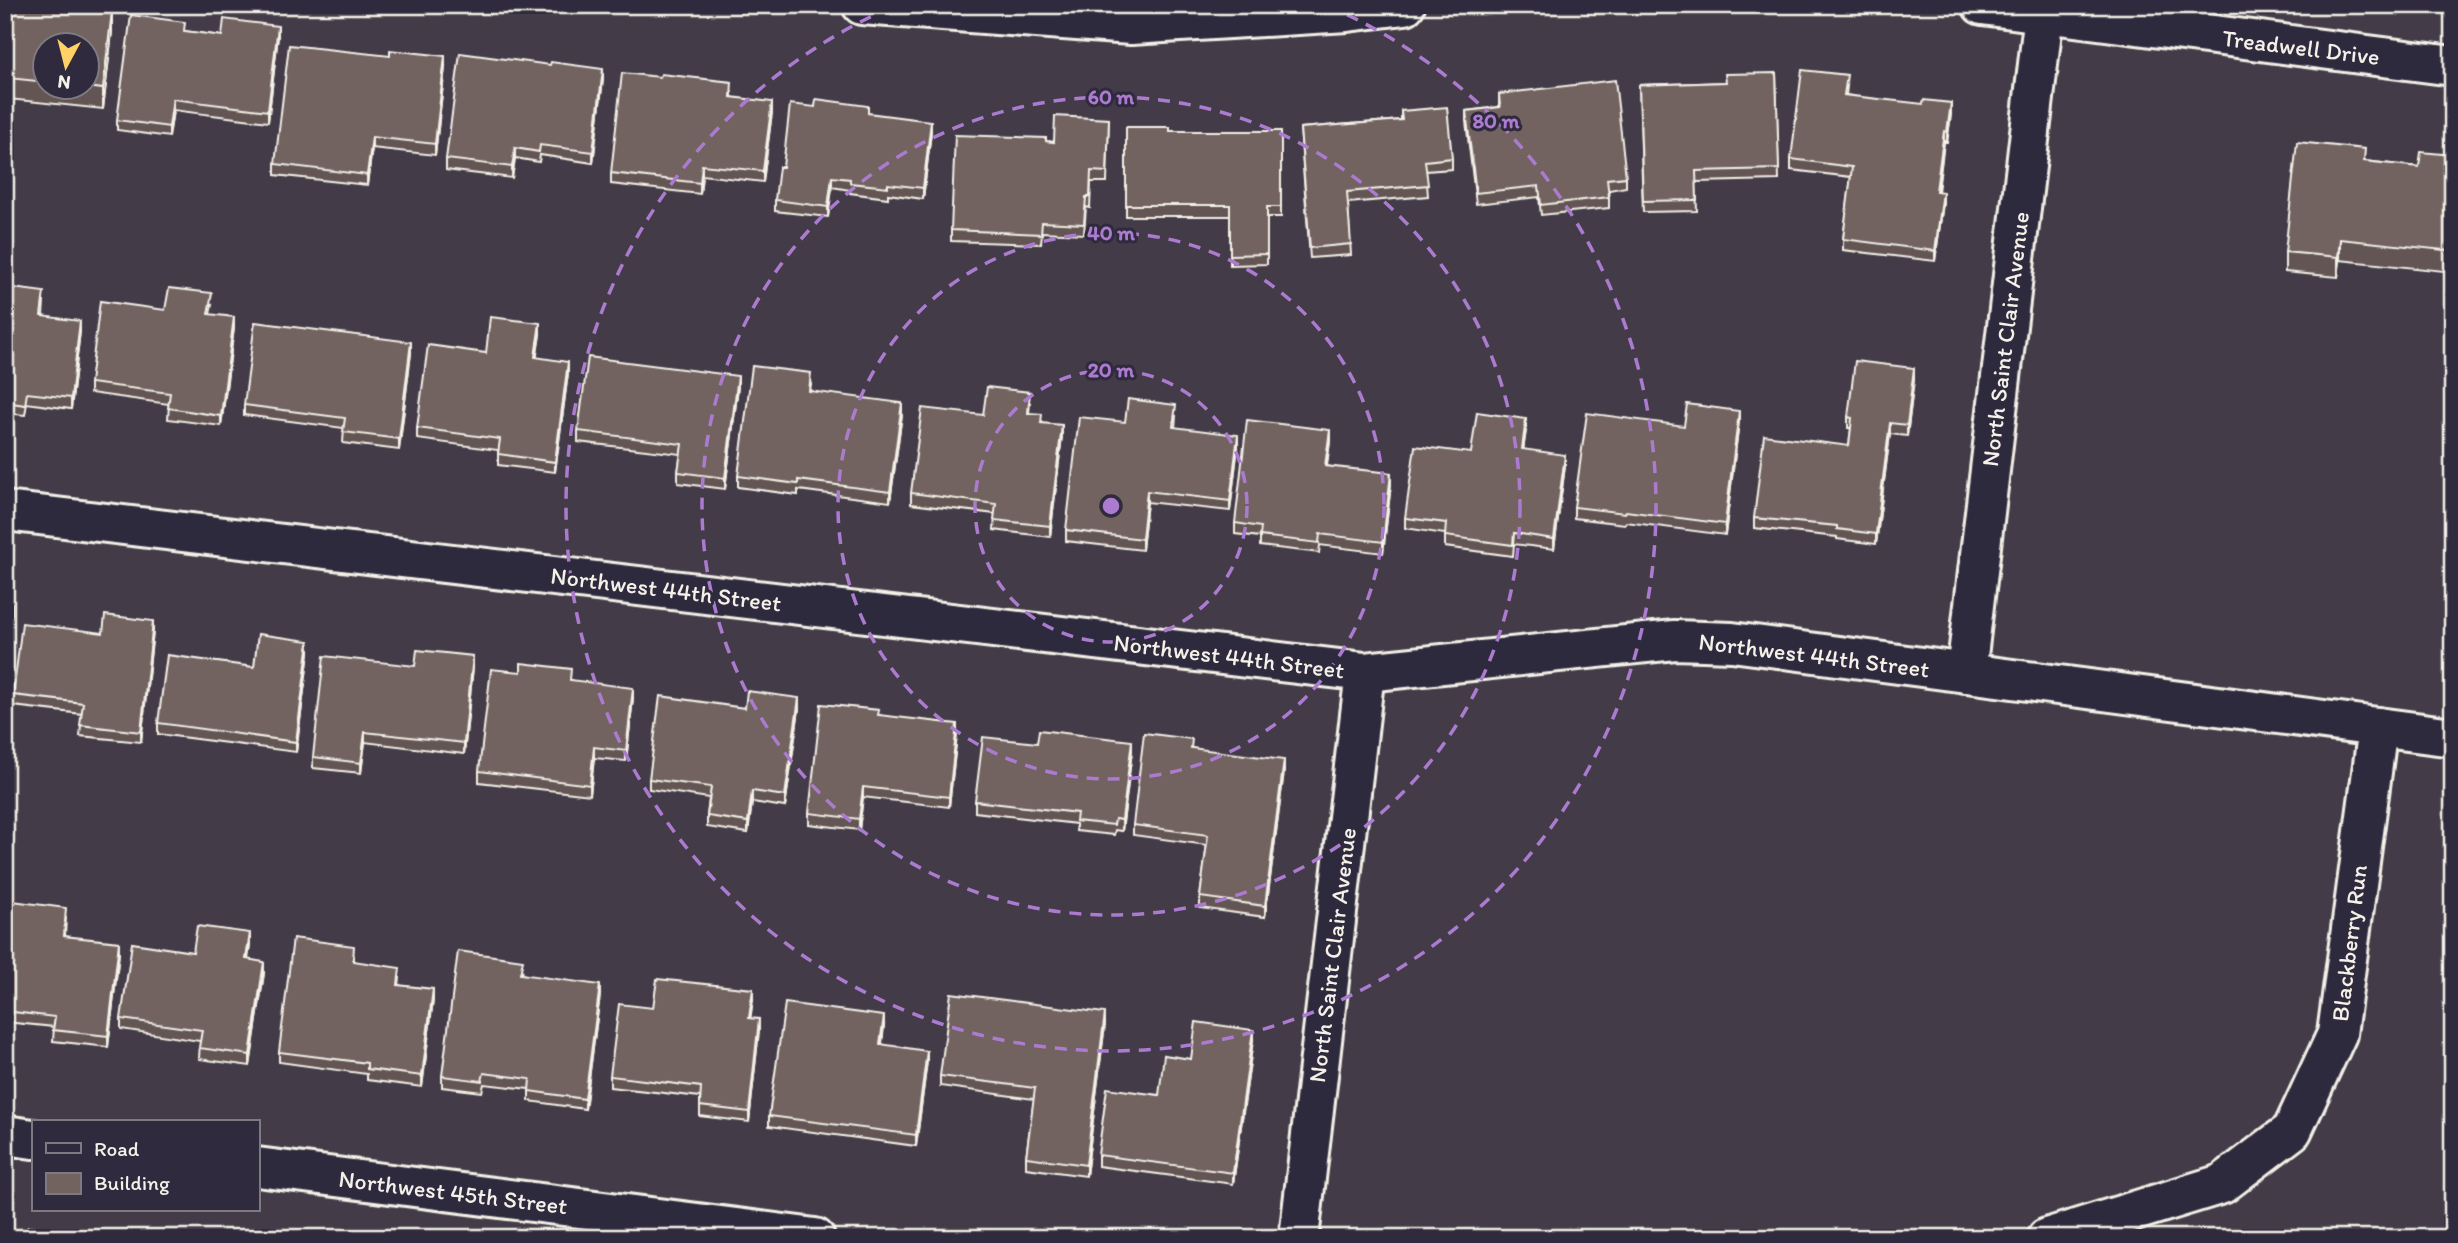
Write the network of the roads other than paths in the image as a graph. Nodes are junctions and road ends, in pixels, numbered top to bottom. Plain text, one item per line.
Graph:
1 (862, 5) edge
2 (1405, 5) edge
3 (1982, 5) edge
4 (2043, 10) edge
5 (2453, 66) edge
6 (5, 511) edge
7 (1365, 672) junction
8 (1966, 673) junction
9 (2378, 727) junction
10 (2453, 737) edge
11 (5, 1135) edge
12 (32, 1139) edge
13 (259, 1167) edge
14 (815, 1238) edge
15 (1299, 1238) edge
16 (2047, 1238) edge

1 - 2 street
3 - 4 street, Treadwell Drive
4 - 5 street, Treadwell Drive
4 - 8 street, North Saint Clair Avenue
6 - 7 street, Northwest 44th Street
7 - 8 street, Northwest 44th Street
7 - 15 street, North Saint Clair Avenue
8 - 9 street, Northwest 44th Street
9 - 10 street, Northwest 44th Street
9 - 16 street, Blackberry Run
11 - 12 street
13 - 14 street, Northwest 45th Street

